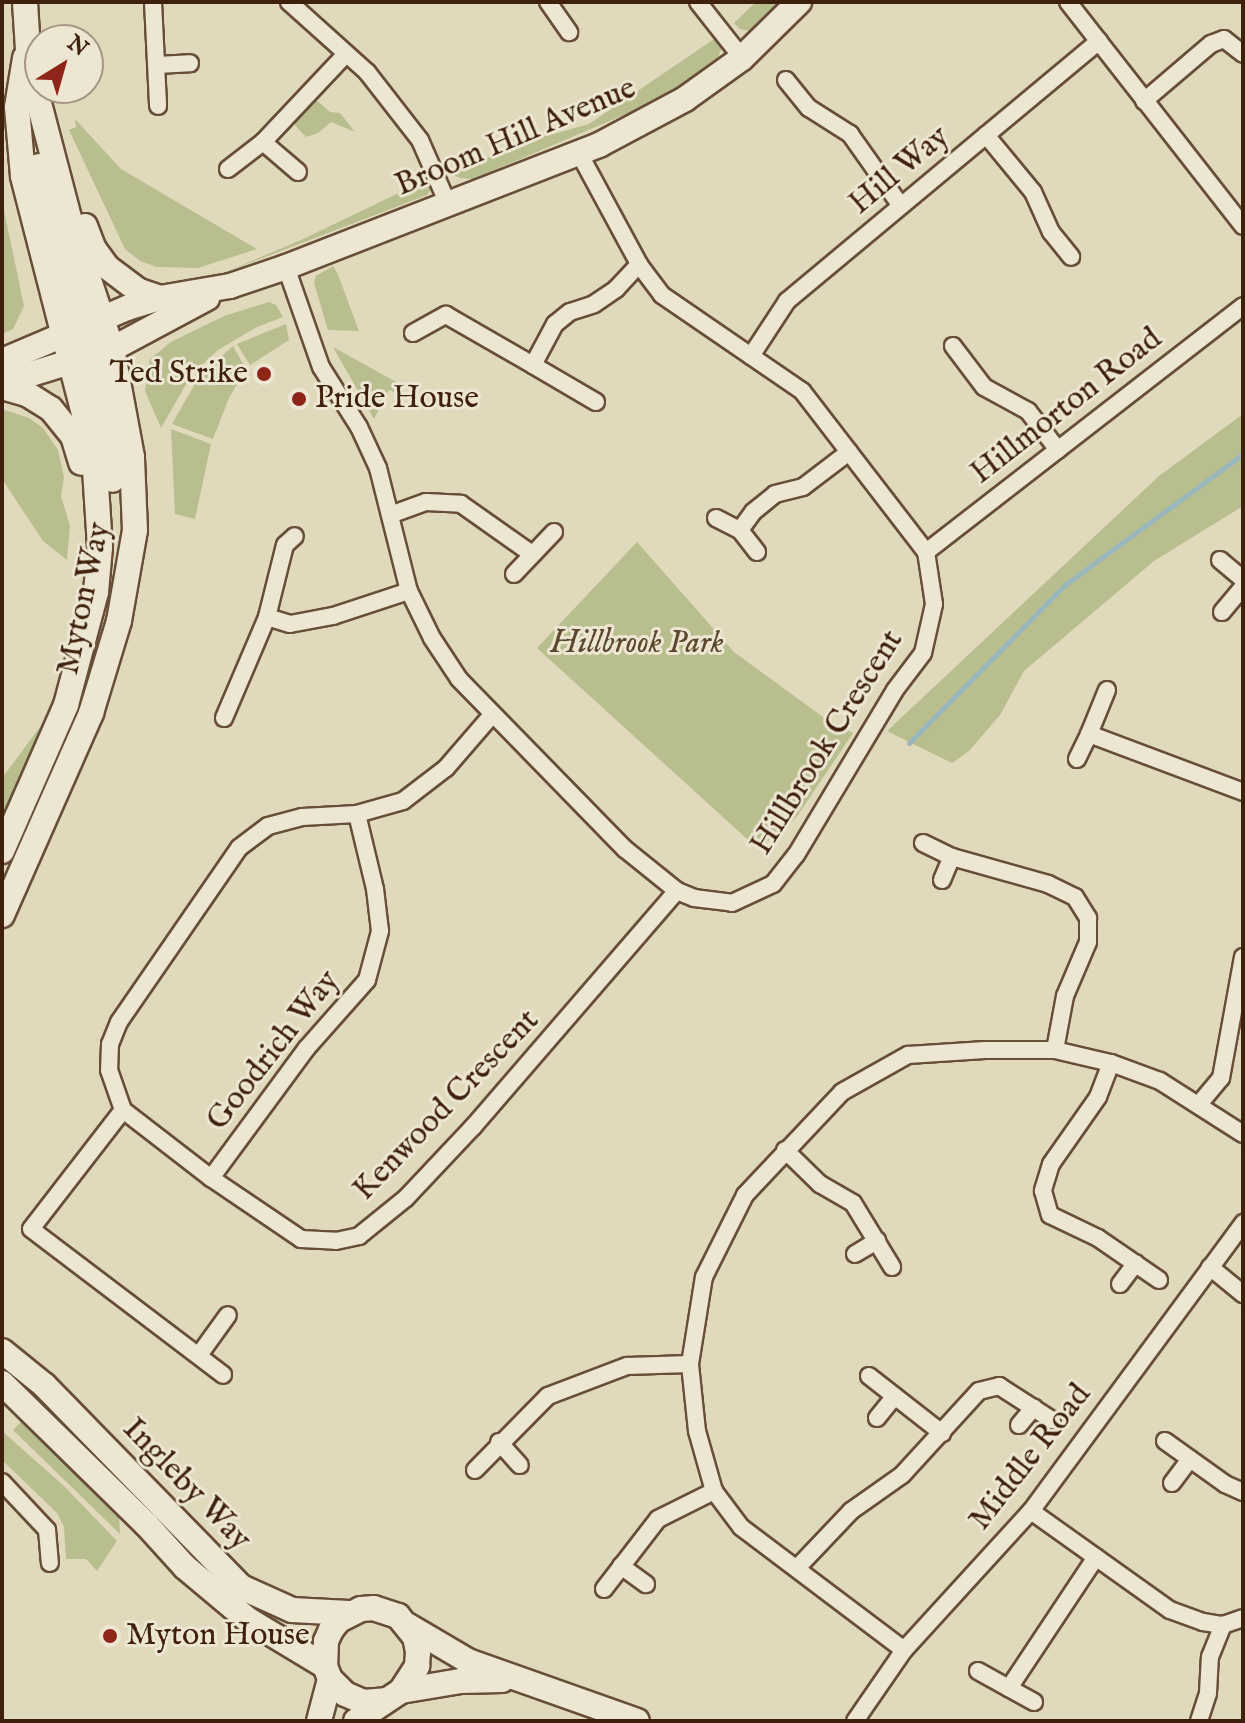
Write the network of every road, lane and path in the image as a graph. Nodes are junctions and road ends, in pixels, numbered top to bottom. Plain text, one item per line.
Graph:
1 (25, 2) edge
2 (153, 2) edge
3 (289, 2) edge
4 (548, 2) edge
5 (698, 2) edge
6 (799, 2) edge
7 (1068, 2) edge
8 (26, 24) edge
9 (569, 32) dead end
10 (1099, 41) junction
11 (346, 54) junction
12 (1243, 54) edge
13 (742, 58) junction
14 (190, 63) dead end
15 (157, 65) junction
16 (24, 68) edge
17 (786, 80) dead end
18 (1144, 101) junction
19 (36, 104) edge
20 (39, 104) edge
21 (158, 106) dead end
22 (986, 135) junction
23 (263, 142) junction
24 (579, 153) junction
25 (54, 159) junction
26 (228, 169) dead end
27 (298, 172) dead end
28 (448, 204) junction
29 (901, 206) junction
30 (1243, 226) edge
31 (1071, 257) dead end
32 (639, 264) junction
33 (286, 267) junction
34 (230, 286) junction
35 (160, 298) junction
36 (1243, 306) edge
37 (413, 333) dead end
38 (84, 340) junction
39 (953, 346) dead end
40 (13, 355) edge
41 (751, 356) junction
42 (533, 365) junction
43 (2, 385) edge
44 (596, 402) dead end
45 (1058, 450) junction
46 (849, 452) junction
47 (390, 515) junction
48 (716, 518) dead end
49 (740, 530) junction
50 (554, 532) dead end
51 (295, 536) dead end
52 (100, 547) junction
53 (757, 552) dead end
54 (926, 552) junction
55 (532, 554) junction
56 (1220, 560) dead end
57 (514, 574) dead end
58 (1243, 579) edge
59 (1243, 587) edge
60 (409, 591) junction
61 (1222, 612) dead end
62 (267, 617) junction
63 (1107, 690) dead end
64 (491, 716) junction
65 (224, 718) dead end
66 (1089, 734) junction
67 (1077, 759) dead end
68 (1243, 792) edge
69 (357, 814) junction
70 (923, 843) dead end
71 (2, 851) edge
72 (952, 857) junction
73 (942, 880) dead end
74 (677, 891) junction
75 (2, 915) edge
76 (1243, 957) edge
77 (1055, 1050) junction
78 (1111, 1063) junction
79 (1200, 1103) junction
80 (123, 1110) junction
81 (1243, 1134) edge
82 (785, 1150) junction
83 (211, 1178) junction
84 (1243, 1223) edge
85 (877, 1241) junction
86 (855, 1254) dead end
87 (1136, 1263) junction
88 (892, 1267) dead end
89 (1210, 1267) junction
90 (1159, 1280) dead end
91 (1120, 1284) dead end
92 (1243, 1294) edge
93 (228, 1315) dead end
94 (2, 1351) edge
95 (199, 1355) junction
96 (690, 1364) junction
97 (223, 1375) dead end
98 (869, 1376) dead end
99 (2, 1383) edge
100 (895, 1396) junction
101 (1034, 1407) junction
102 (877, 1418) dead end
103 (1052, 1420) dead end
104 (1019, 1425) dead end
105 (942, 1433) junction
106 (1165, 1441) dead end
107 (499, 1442) junction
108 (1190, 1459) junction
109 (520, 1465) dead end
110 (475, 1470) dead end
111 (2, 1482) edge
112 (1172, 1483) dead end
113 (714, 1491) junction
114 (1243, 1492) edge
115 (1031, 1511) junction
116 (1096, 1557) junction
117 (50, 1563) dead end
118 (621, 1566) junction
119 (797, 1568) junction
120 (646, 1584) dead end
121 (604, 1589) dead end
122 (349, 1613) junction
123 (1243, 1618) edge
124 (407, 1625) junction
125 (1223, 1625) junction
126 (904, 1650) junction
127 (978, 1671) dead end
128 (328, 1673) junction
129 (516, 1679) junction
130 (1009, 1688) junction
131 (393, 1696) junction
132 (1034, 1702) dead end
133 (319, 1721) edge
134 (356, 1721) edge
135 (637, 1721) edge
136 (855, 1721) edge
137 (1199, 1721) edge

1 - 8 street, Myton Way
2 - 15 street
3 - 11 street
4 - 9 street
5 - 13 street
6 - 13 street, Broom Hill Avenue
7 - 10 street
10 - 18 street
10 - 22 street, Hill Way
11 - 23 street
11 - 28 street
12 - 18 street
13 - 24 street, Broom Hill Avenue
14 - 15 street
15 - 21 street
16 - 38 street, Myton Way
17 - 29 street
18 - 30 street
19 - 38 street
20 - 25 street, Myton Way
22 - 29 street, Hill Way
22 - 31 street
23 - 26 street
23 - 27 street
24 - 28 street, Broom Hill Avenue
24 - 32 street, Hillbrook Crescent
25 - 35 street
25 - 38 street, Myton Way
28 - 33 street, Broom Hill Avenue
29 - 41 street, Hill Way
32 - 41 street, Hillbrook Crescent
32 - 42 street
33 - 34 street, Broom Hill Avenue
33 - 47 street, Hillbrook Crescent
34 - 35 street, Broom Hill Avenue
34 - 38 street, Broom Hill Avenue
35 - 38 street, Broom Hill Avenue
36 - 45 street, Hillmorton Road
37 - 42 street
38 - 40 street
38 - 43 street
38 - 52 street, Myton Way
38 - 75 street, Myton Way
39 - 45 street
41 - 46 street, Hillbrook Crescent
42 - 44 street
43 - 52 street
45 - 54 street, Hillmorton Road
46 - 49 street
46 - 54 street, Hillbrook Crescent
47 - 55 street
47 - 60 street, Hillbrook Crescent
48 - 49 street
49 - 53 street
50 - 55 street
51 - 62 street
52 - 71 street, Myton Way
54 - 74 street, Hillbrook Crescent
55 - 57 street
56 - 58 street
59 - 61 street
60 - 62 street
60 - 64 street, Hillbrook Crescent
62 - 65 street
63 - 66 street
64 - 69 street
64 - 74 street, Hillbrook Crescent
66 - 67 street
66 - 68 street
69 - 80 street
69 - 83 street, Goodrich Way
70 - 72 street
72 - 73 street
72 - 77 street
74 - 83 street, Kenwood Crescent
76 - 79 street
77 - 78 street
77 - 82 street
78 - 79 street
78 - 87 street
79 - 81 street
80 - 83 street, Kenwood Crescent
80 - 95 street
82 - 85 street
82 - 96 street
84 - 89 street, Middle Road
85 - 86 street
85 - 88 street
87 - 90 street
87 - 91 street
89 - 92 street
89 - 115 street, Middle Road
93 - 95 street
94 - 122 street, Ingleby Way
95 - 97 street
96 - 107 street
96 - 113 street
98 - 100 street
99 - 128 street, Ingleby Way
100 - 102 street
100 - 105 street
101 - 103 street
101 - 104 street
101 - 105 street
105 - 119 street
106 - 108 street
107 - 109 street
107 - 110 street
108 - 112 street
108 - 114 street
111 - 117 street
113 - 118 street
113 - 119 street
115 - 116 street
115 - 126 street, Middle Road
116 - 125 street
116 - 130 street
118 - 120 street
118 - 121 street
119 - 126 street
122 - 124 street
122 - 128 street
123 - 125 street
124 - 129 street
124 - 131 street
125 - 137 street
126 - 136 street, Middle Road
127 - 130 street
128 - 131 street
128 - 133 street
129 - 131 street
129 - 135 street
130 - 132 street
131 - 134 street

